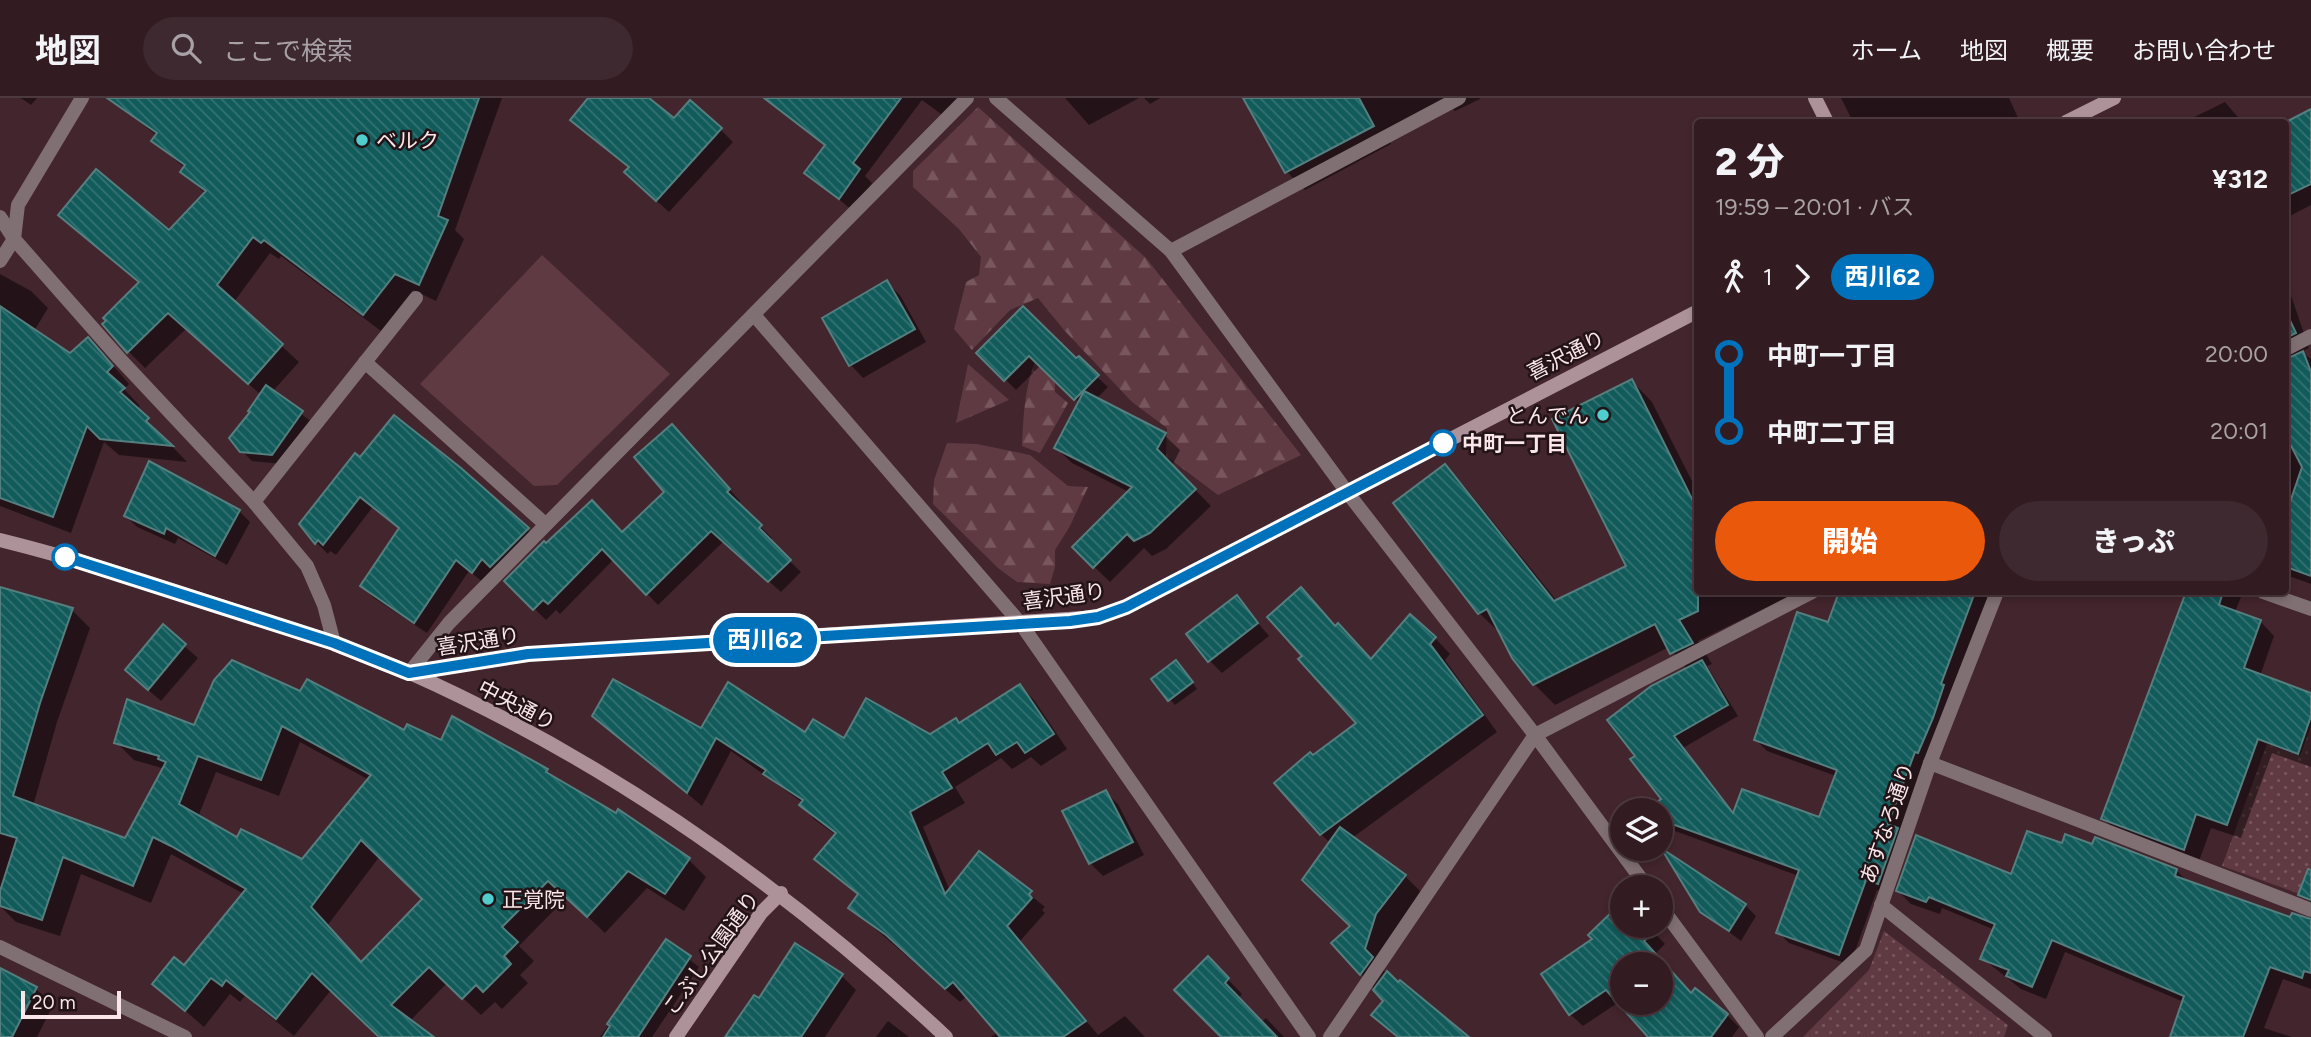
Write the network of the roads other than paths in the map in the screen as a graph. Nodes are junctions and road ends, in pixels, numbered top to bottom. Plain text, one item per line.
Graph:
1 (82, 98) edge
2 (967, 98) edge
3 (996, 98) edge
4 (1459, 98) edge
5 (1815, 98) edge
6 (2114, 98) edge
7 (2092, 117) edge
8 (1826, 119) edge
9 (0, 217) edge
10 (14, 239) junction
11 (1171, 251) junction
12 (0, 261) edge
13 (416, 298) dead end
14 (1694, 313) edge
15 (755, 316) junction
16 (2311, 335) edge
17 (2289, 347) edge
18 (365, 362) junction
19 (1347, 492) junction
20 (254, 502) junction
21 (545, 524) junction
22 (0, 540) edge
23 (1806, 595) edge
24 (1996, 595) edge
25 (2271, 595) edge
26 (2311, 609) edge
27 (1021, 624) junction
28 (334, 643) junction
29 (409, 673) junction
30 (1535, 735) junction
31 (1930, 763) junction
32 (1638, 875) edge
33 (781, 893) junction
34 (1881, 905) junction
35 (2311, 911) edge
36 (1673, 923) edge
37 (0, 947) edge
38 (185, 1037) edge
39 (676, 1037) edge
40 (946, 1037) edge
41 (1309, 1037) edge
42 (1330, 1037) edge
43 (1756, 1037) edge
44 (1772, 1037) edge
45 (2045, 1037) edge

1 - 10 street
2 - 15 street
3 - 11 street
4 - 11 street
5 - 8 street
6 - 7 street
9 - 10 street
10 - 12 street
10 - 20 street
11 - 19 street
13 - 18 street
14 - 19 street, 喜沢通り
15 - 21 street
15 - 27 street
16 - 17 street
18 - 20 street
18 - 21 street
19 - 27 street, 喜沢通り
19 - 30 street
20 - 28 street
21 - 29 street
22 - 28 street, 中央通り
23 - 30 street
24 - 31 street, あすなろ通り
25 - 26 street
27 - 29 street, 喜沢通り
27 - 41 street
28 - 29 street, 中央通り
29 - 33 street, 中央通り
30 - 32 street
30 - 42 street
31 - 34 street, あすなろ通り
31 - 35 street
33 - 39 street, こぶし公園通り
33 - 40 street, 中央通り
34 - 44 street, あすなろ通り
34 - 45 street
36 - 43 street
37 - 38 street

